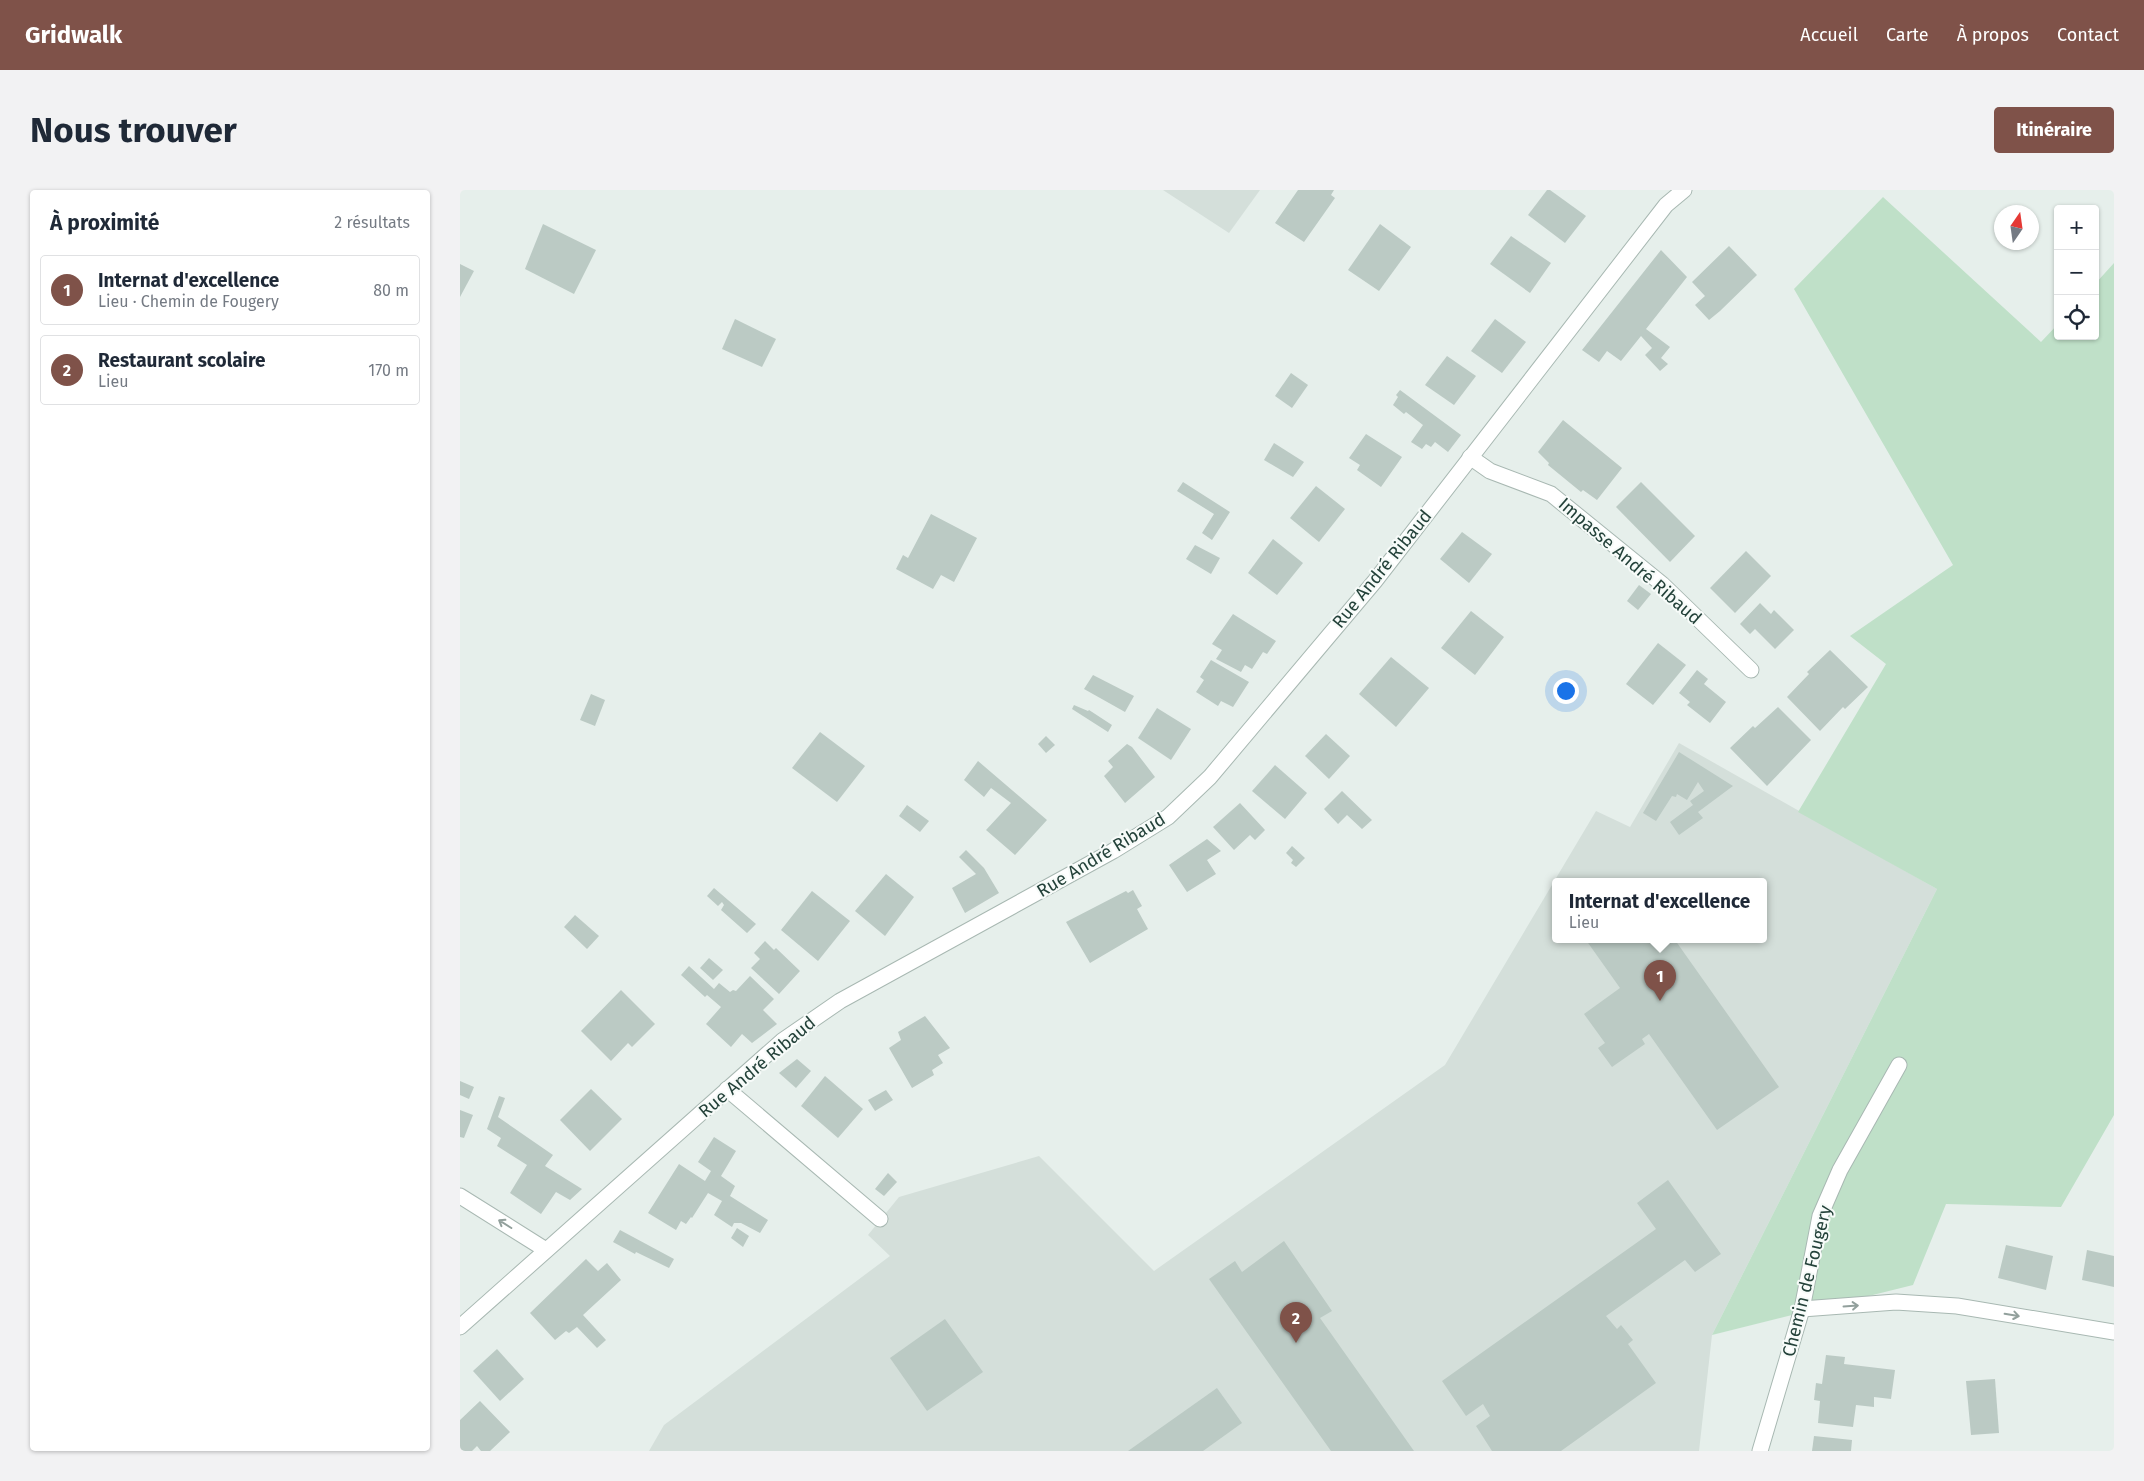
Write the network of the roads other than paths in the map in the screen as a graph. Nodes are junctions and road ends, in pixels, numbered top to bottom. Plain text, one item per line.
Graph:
1 (1684, 190) edge
2 (1470, 457) junction
3 (1751, 670) dead end
4 (1899, 1065) dead end
5 (727, 1089) junction
6 (460, 1196) edge
7 (880, 1218) dead end
8 (546, 1250) junction
9 (1802, 1309) junction
10 (460, 1327) edge
11 (2114, 1332) edge
12 (1760, 1451) edge

1 - 2 street, Rue André Ribaud
2 - 3 street, Impasse André Ribaud
2 - 5 street, Rue André Ribaud
4 - 9 street, Chemin de Fougery
5 - 7 street
5 - 8 street, Rue André Ribaud
8 -> 6 street
8 - 10 street, Rue André Ribaud
9 -> 11 street
9 - 12 street, Chemin de Fougery

